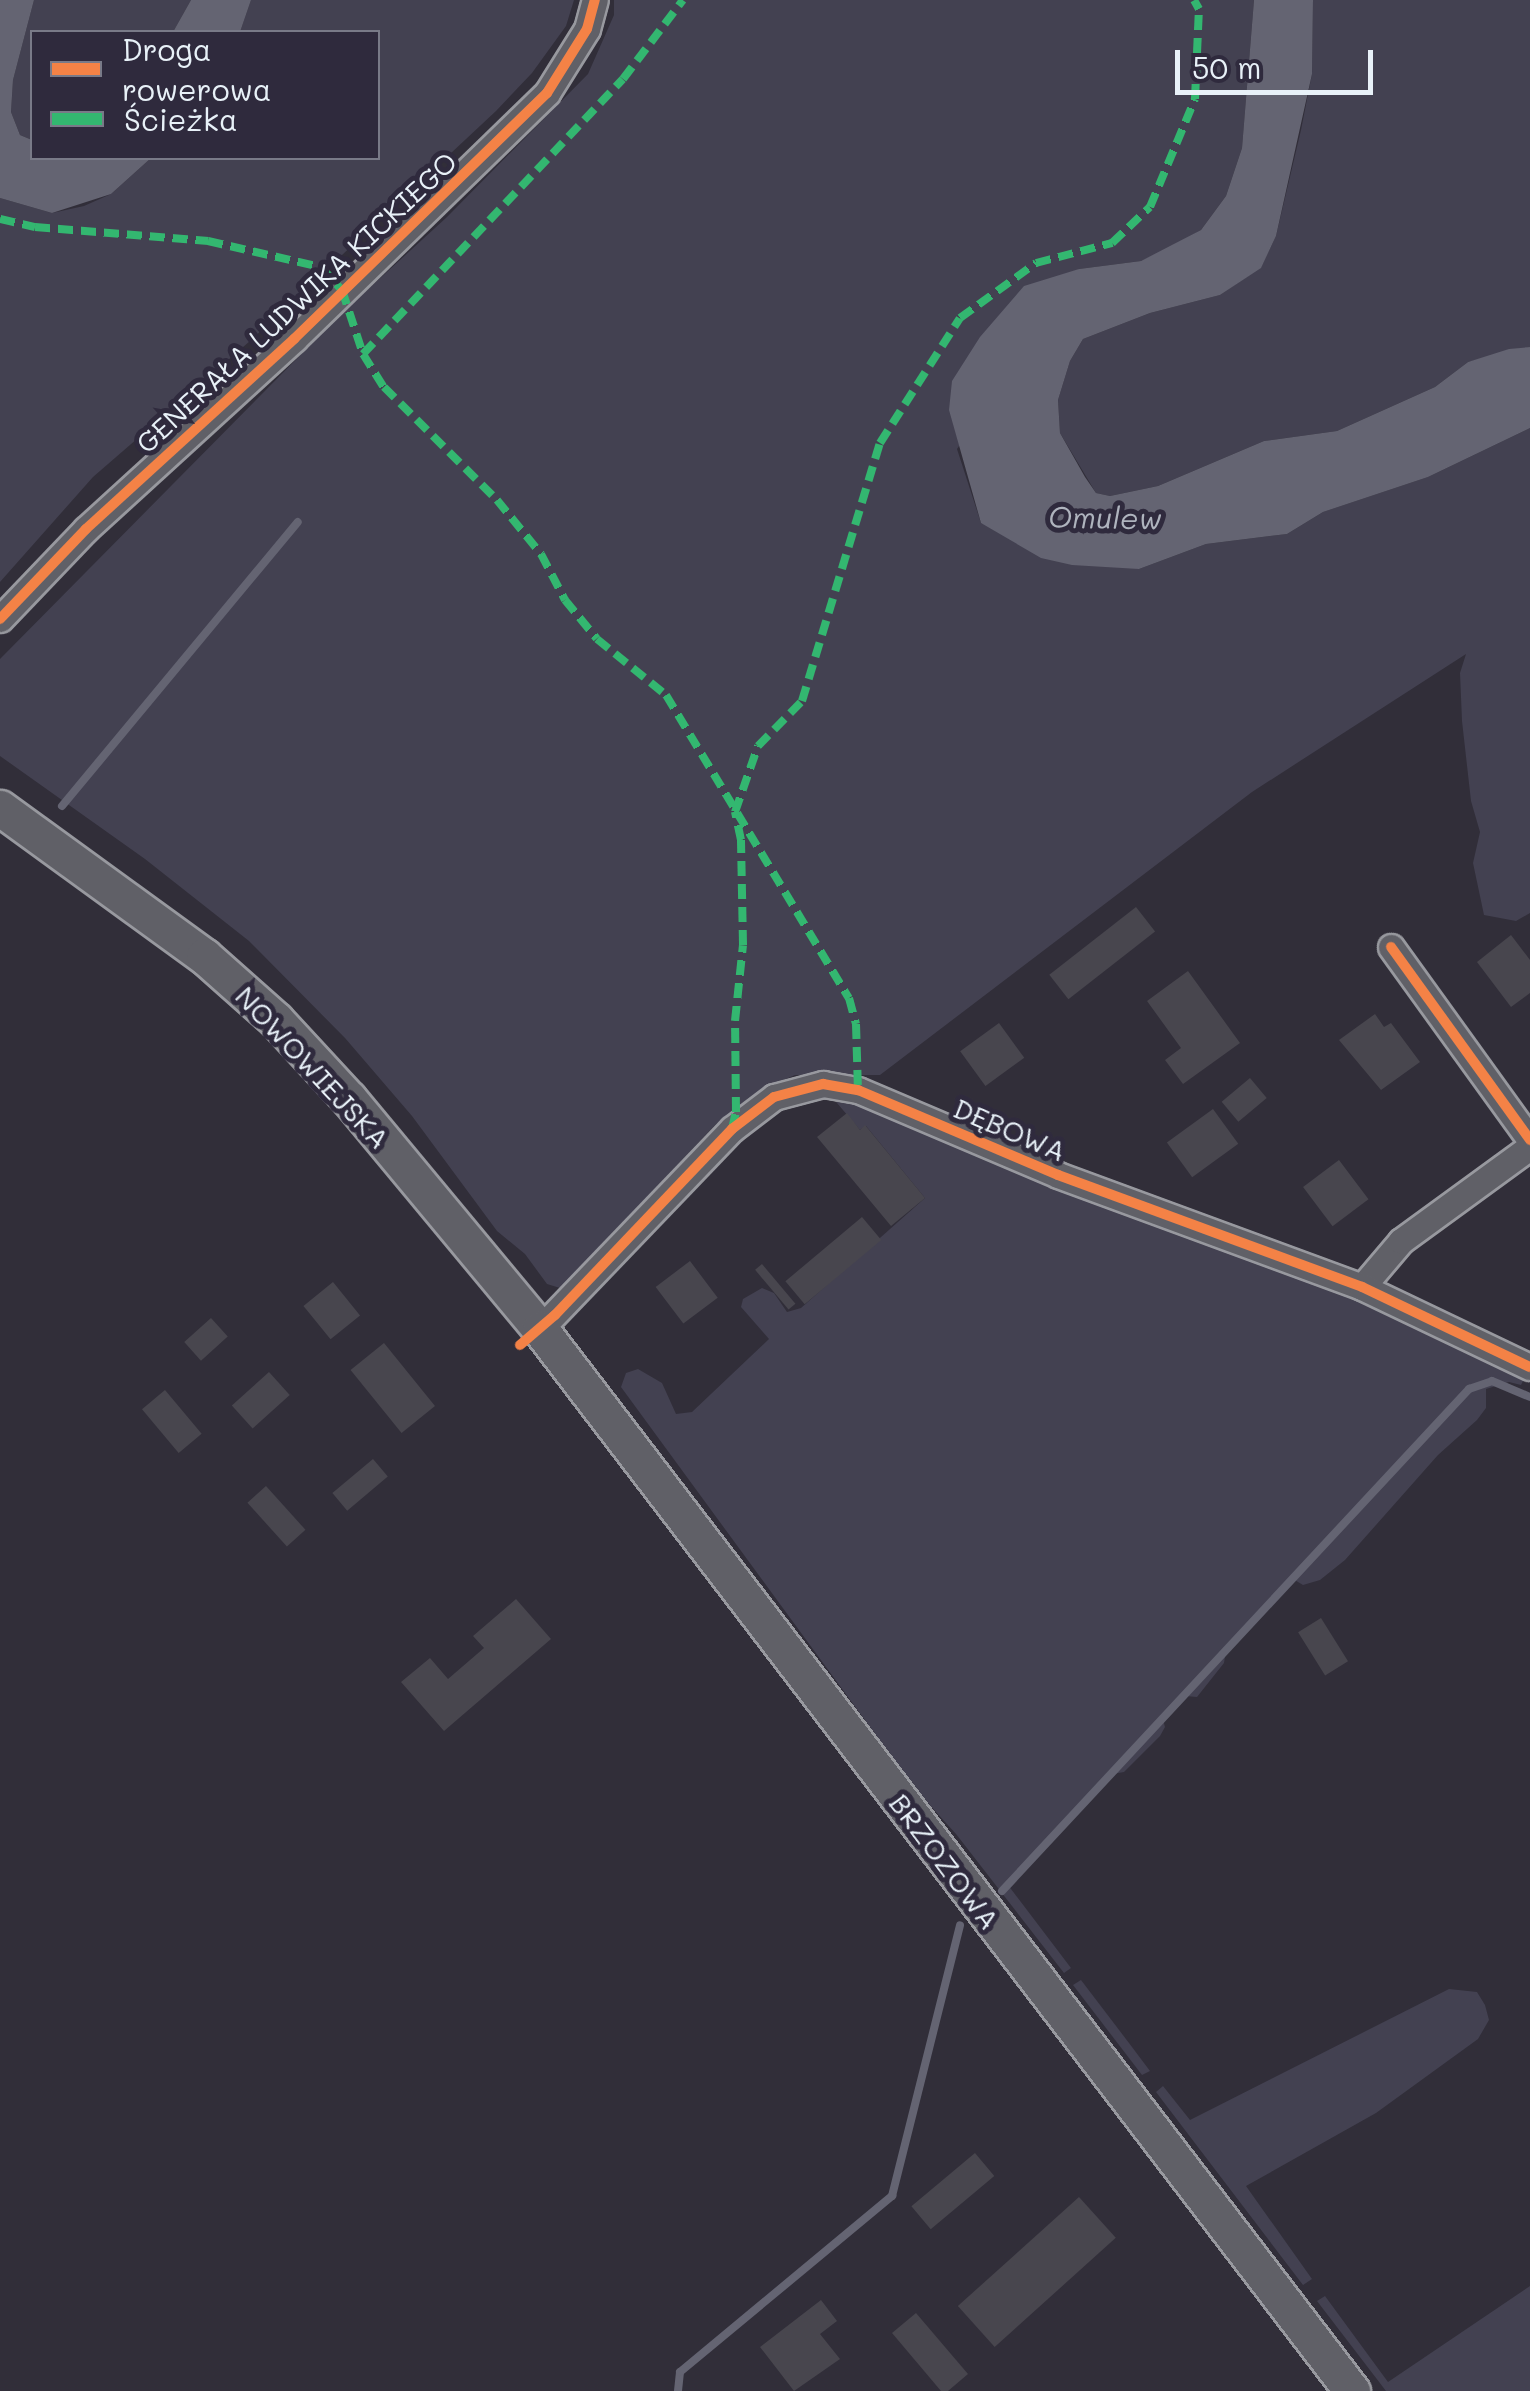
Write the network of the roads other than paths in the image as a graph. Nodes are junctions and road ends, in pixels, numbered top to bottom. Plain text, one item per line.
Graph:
1 (595, 0) edge
2 (0, 619) edge
3 (0, 808) edge
4 (1391, 947) dead end
5 (1530, 1143) edge
6 (1362, 1287) junction
7 (540, 1330) junction
8 (1530, 1366) edge
9 (1352, 2391) edge

1 - 2 street, GENERAŁA LUDWIKA KICKIEGO
3 - 7 main road, NOWOWIEJSKA
4 - 5 street
5 - 6 street
6 - 7 street, DĘBOWA
6 - 8 street, DĘBOWA
7 - 9 main road, BRZOZOWA

